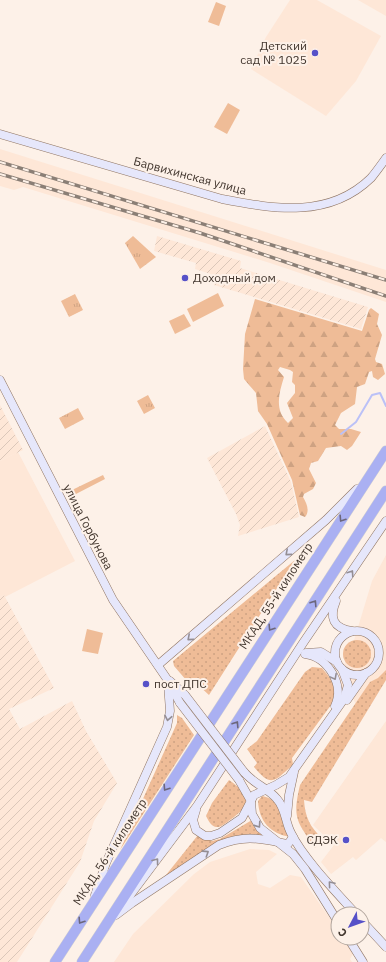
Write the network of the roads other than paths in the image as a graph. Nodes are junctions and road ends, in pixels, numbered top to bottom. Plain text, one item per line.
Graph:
1 (0, 134) edge
2 (386, 158) edge
3 (0, 380) edge
4 (386, 451) edge
5 (376, 467) junction
6 (386, 491) edge
7 (386, 521) edge
8 (341, 588) junction
9 (352, 631) junction
10 (305, 654) junction
11 (337, 662) junction
12 (158, 665) junction
13 (342, 669) junction
14 (366, 673) junction
15 (282, 675) junction
16 (167, 679) junction
17 (174, 693) junction
18 (185, 695) junction
19 (169, 701) junction
20 (330, 718) junction
21 (188, 755) joint
22 (294, 770) junction
23 (265, 790) junction
24 (251, 801) junction
25 (197, 806) junction
26 (287, 820) junction
27 (293, 837) junction
28 (277, 842) junction
29 (93, 903) junction
30 (349, 906) edge
31 (330, 909) edge
32 (116, 915) junction
33 (370, 930) edge
34 (102, 931) junction
35 (353, 946) edge
36 (386, 947) edge
37 (55, 962) edge
38 (82, 962) edge
39 (363, 962) edge

1 - 2 street, Барвихинская улица
3 - 12 street, улица Горбунова
4 - 5 highway, МКАД, 55-й километр
5 -> 12 street
5 -> 21 highway, МКАД, 55-й километр
34 -> 6 highway
8 -> 7 street
8 - 9 street
8 - 15 street
9 - 11 street
9 - 14 street
10 - 11 street
10 - 15 street
10 -> 20 street
11 - 13 street
12 - 16 street, улица Горбунова
13 - 14 street
13 - 20 street
14 - 20 street
15 - 25 street
16 - 17 street, улица Горбунова
16 - 18 street, улица Горбунова
16 - 19 street
17 - 18 street
17 - 19 street
17 - 24 street, улица Горбунова, bridge
18 - 23 street, улица Горбунова, bridge
19 -> 29 street
20 - 22 street
21 -> 29 highway, МКАД, 56-й километр
22 - 23 street
22 - 26 street
23 - 24 street
23 - 26 street, улица Горбунова
24 - 25 street
24 -> 28 street, улица Горбунова
32 -> 25 street
26 - 27 street, улица Горбунова
27 - 28 street
30 -> 27 street, улица Горбунова
28 - 31 street, улица Горбунова
32 -> 28 street
29 -> 37 highway, МКАД, 56-й километр
32 - 34 street
33 - 36 street
34 - 38 highway
35 - 39 street

